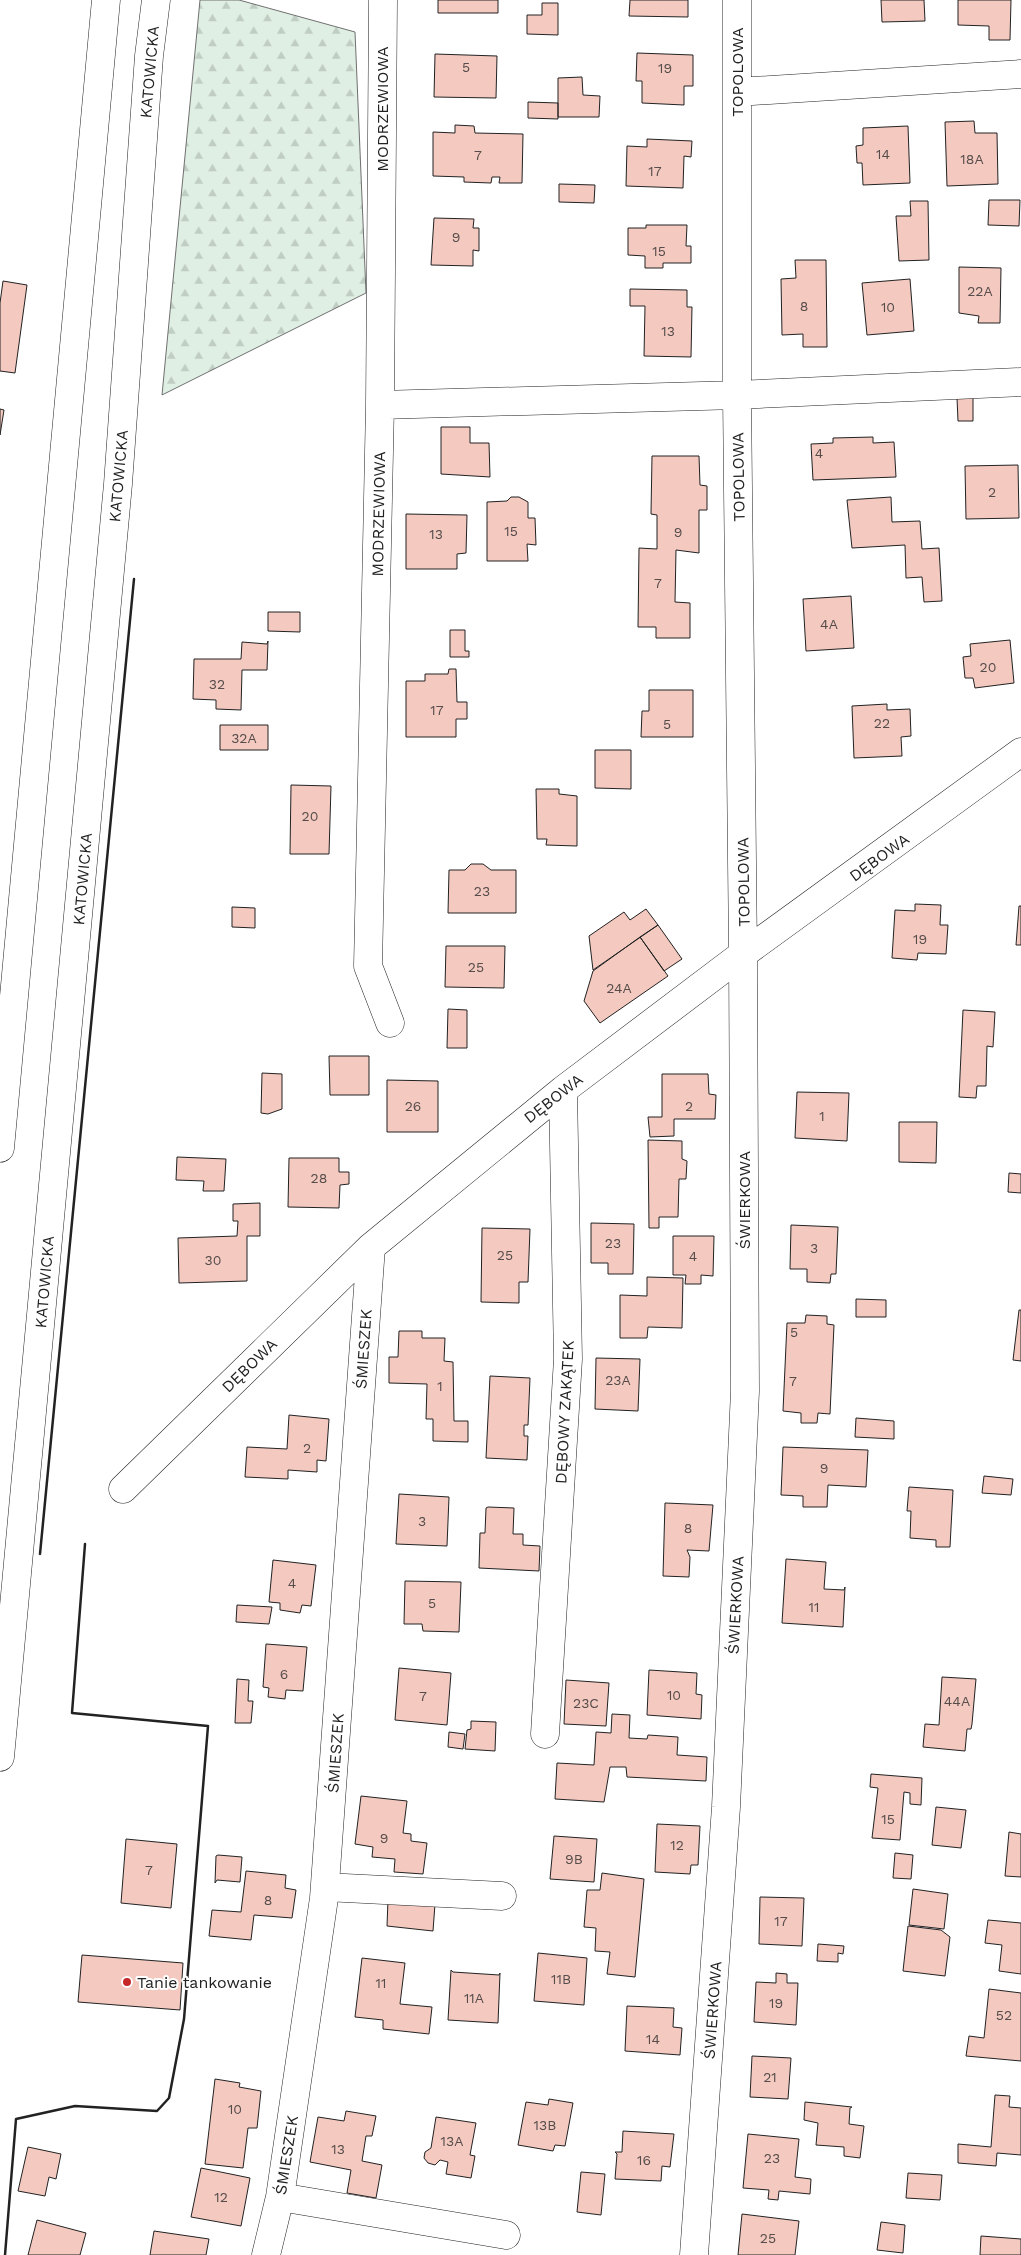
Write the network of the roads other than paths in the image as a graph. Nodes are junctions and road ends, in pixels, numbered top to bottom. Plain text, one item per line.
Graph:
1 (106, 0) edge
2 (156, 0) edge
3 (383, 0) edge
4 (737, 0) edge
5 (1021, 74) edge
6 (736, 92) junction
7 (1021, 382) edge
8 (737, 395) junction
9 (380, 405) junction
10 (1021, 752) edge
11 (743, 954) junction
12 (390, 1023) dead end
13 (563, 1090) junction
14 (0, 1148) edge
15 (371, 1247) junction
16 (123, 1489) dead end
17 (545, 1734) dead end
18 (0, 1757) edge
19 (325, 1888) junction
20 (502, 1896) dead end
21 (280, 2197) junction
22 (506, 2235) dead end
23 (266, 2255) edge
24 (694, 2255) edge

1 - 14 street
2 - 18 street, KATOWICKA
3 - 9 street, MODRZEWIOWA
4 - 6 street, TOPOLOWA
5 - 6 street
6 - 8 street, TOPOLOWA
7 - 8 street
8 - 9 street
8 - 11 street, TOPOLOWA
9 - 12 street, MODRZEWIOWA
10 - 11 street, DĘBOWA
11 - 13 street, DĘBOWA
11 - 24 street, ŚWIERKOWA
13 - 15 street, DĘBOWA
13 - 17 street, DĘBOWY ZAKĄTEK
15 - 16 street, DĘBOWA
15 - 19 street, ŚMIESZEK
19 - 20 street
19 - 21 street, ŚMIESZEK
21 - 22 street
21 - 23 street, ŚMIESZEK

